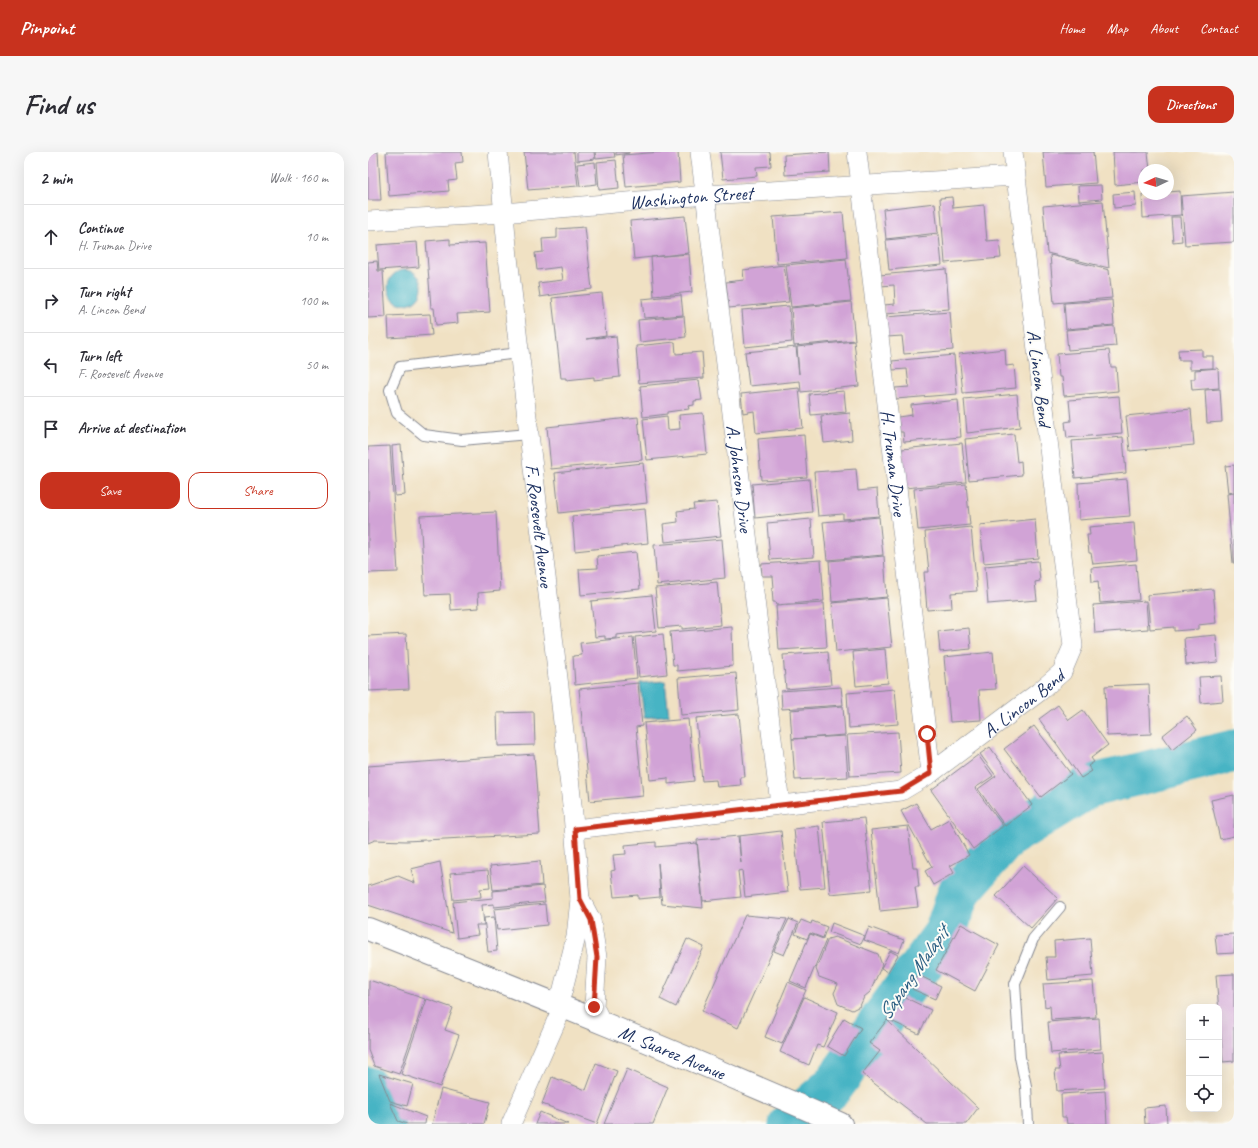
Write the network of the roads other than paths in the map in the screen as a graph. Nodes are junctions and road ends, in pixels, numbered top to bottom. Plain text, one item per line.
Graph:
1 (498, 152) edge
2 (700, 152) edge
3 (857, 152) edge
4 (1012, 152) edge
5 (1014, 176) junction
6 (861, 186) junction
7 (706, 195) junction
8 (503, 213) junction
9 (368, 221) edge
10 (519, 353) junction
11 (529, 434) junction
12 (931, 773) junction
13 (780, 804) junction
14 (575, 829) junction
15 (580, 899) junction
16 (1060, 907) dead end
17 (368, 929) edge
18 (558, 1004) junction
19 (600, 1021) junction
20 (512, 1124) edge
21 (842, 1124) edge
22 (1028, 1124) edge

1 - 8 street, F. Roosevelt Avenue
2 - 7 street, A. Johnson Drive
3 - 6 street, H. Truman Drive
4 - 5 street, A. Lincon Bend
5 - 6 street, Washington Street
5 - 12 street, A. Lincon Bend
6 - 7 street, Washington Street
6 - 12 street, H. Truman Drive
7 - 8 street, Washington Street
7 - 13 street, A. Johnson Drive
8 - 9 street, Washington Street
8 - 10 street, F. Roosevelt Avenue
10 - 11 street, F. Roosevelt Avenue
10 - 11 lane
11 - 14 street, F. Roosevelt Avenue
12 - 13 street, A. Lincon Bend
13 - 14 street, A. Lincon Bend
14 - 15 street, F. Roosevelt Avenue
15 - 18 street, F. Roosevelt Avenue
15 - 19 street, F. Roosevelt Avenue
16 - 22 lane
17 - 18 street, M. Suarez Avenue
18 - 19 street, M. Suarez Avenue
18 - 20 street, F. Roosevelt Avenue
19 - 21 street, M. Suarez Avenue

